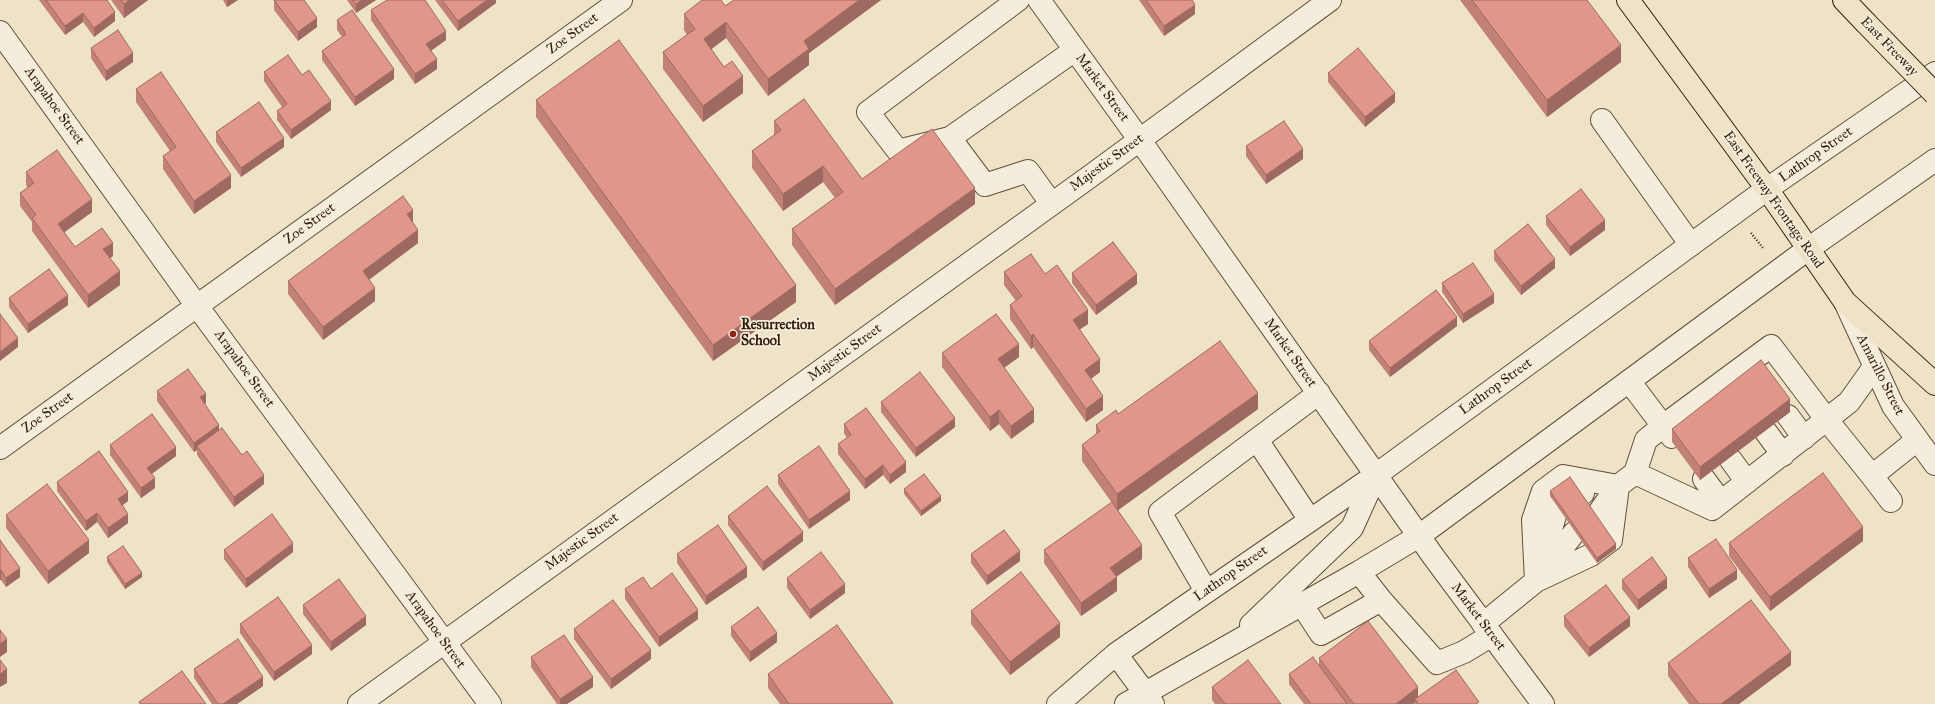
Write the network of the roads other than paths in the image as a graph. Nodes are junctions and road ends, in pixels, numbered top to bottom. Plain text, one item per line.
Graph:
1 (621, 0) edge
2 (1018, 0) edge
3 (1039, 0) edge
4 (1330, 0) edge
5 (1628, 0) edge
6 (1844, 0) edge
7 (0, 32) edge
8 (1075, 50) junction
9 (1935, 73) edge
10 (1935, 94) edge
11 (1602, 120) dead end
12 (950, 138) junction
13 (1139, 139) junction
14 (1935, 160) edge
15 (1767, 189) junction
16 (1051, 204) junction
17 (1691, 245) junction
18 (1808, 249) junction
19 (1845, 302) junction
20 (197, 306) junction
21 (1874, 367) junction
22 (1629, 381) junction
23 (1935, 384) edge
24 (1318, 393) junction
25 (1788, 416) edge
26 (1827, 420) junction
27 (1668, 432) junction
28 (1766, 432) edge
29 (1804, 438) junction
30 (1256, 440) junction
31 (1917, 440) junction
32 (0, 448) edge
33 (1783, 455) junction
34 (1731, 460) edge
35 (1935, 464) edge
36 (1636, 473) junction
37 (1376, 474) junction
38 (1872, 476) junction
39 (1704, 480) edge
40 (1747, 482) junction
41 (1618, 486) junction
42 (1891, 501) dead end
43 (1721, 502) junction
44 (1310, 520) junction
45 (1419, 536) junction
46 (1359, 572) junction
47 (1536, 581) junction
48 (1206, 591) junction
49 (1381, 600) junction
50 (1302, 605) junction
51 (1487, 629) junction
52 (444, 642) junction
53 (1228, 647) junction
54 (1116, 654) junction
55 (1149, 699) edge
56 (359, 704) edge
57 (490, 704) edge
58 (1058, 704) edge
59 (1126, 704) edge
60 (1543, 704) edge

1 - 20 street, Zoe Street
2 - 12 street
3 - 8 street, Market Street
4 - 13 street, Majestic Street
5 - 15 main road, East Freeway Frontage Road
6 - 10 main road, East Freeway, bridge
7 - 20 street, Arapahoe Street
8 - 12 street
8 - 13 street, Market Street
9 - 15 street, Lathrop Street
11 - 17 street
12 - 16 street
13 - 16 street, Majestic Street
13 - 24 street, Market Street
14 - 18 street
15 - 17 street, Lathrop Street
15 - 18 main road, East Freeway Frontage Road
16 - 52 street, Majestic Street
17 - 37 street, Lathrop Street
18 - 19 main road, East Freeway Frontage Road
18 - 22 street
19 - 21 street, Amarillo Street
19 - 23 main road, East Freeway Frontage Road
20 - 32 street, Zoe Street
20 - 52 street, Arapahoe Street
21 - 26 street
21 - 31 street, Amarillo Street
22 - 27 street
22 - 45 street
24 - 30 street
24 - 37 street, Market Street
25 - 29 street
26 - 27 street
26 - 29 street
26 - 38 street
27 - 36 street
28 - 33 street
29 - 33 street
30 - 44 street
30 - 48 street
31 - 35 street, Amarillo Street
31 - 38 street
33 - 40 street
34 - 40 street
36 - 41 street
36 - 43 street
37 - 44 street, Lathrop Street
37 - 45 street, Market Street
37 - 53 street
38 - 42 street
39 - 43 street
40 - 43 street
41 - 47 street
41 - 47 street
44 - 48 street, Lathrop Street
45 - 46 street
45 - 51 street, Market Street
46 - 49 street
46 - 50 street
47 - 51 street
48 - 54 street, Lathrop Street
49 - 50 street
49 - 51 street
50 - 53 street
51 - 60 street, Market Street
52 - 56 street, Majestic Street
52 - 57 street, Arapahoe Street
53 - 55 street
54 - 55 street
54 - 58 street, Lathrop Street
55 - 59 street

